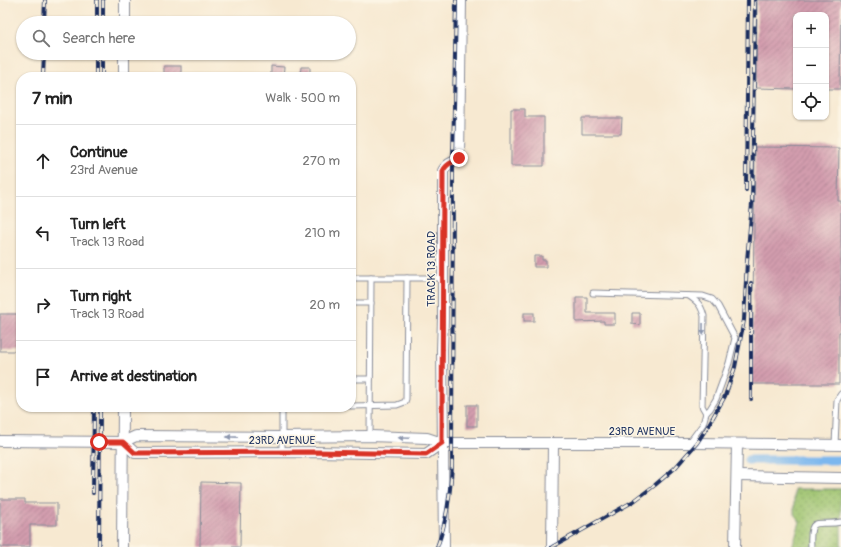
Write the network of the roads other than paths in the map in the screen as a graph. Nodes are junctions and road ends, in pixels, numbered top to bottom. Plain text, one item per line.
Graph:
1 (125, 0) edge
2 (461, 0) edge
3 (125, 16) edge
4 (124, 60) edge
5 (124, 72) edge
6 (356, 278) edge
7 (371, 278) junction
8 (407, 278) junction
9 (443, 278) junction
10 (593, 293) dead end
11 (689, 296) junction
12 (356, 303) edge
13 (371, 303) junction
14 (356, 379) edge
15 (370, 379) junction
16 (841, 394) edge
17 (356, 406) edge
18 (370, 406) junction
19 (123, 412) edge
20 (282, 412) edge
21 (706, 414) junction
22 (370, 436) junction
23 (282, 437) junction
24 (0, 442) edge
25 (123, 442) junction
26 (442, 443) junction
27 (552, 443) junction
28 (689, 443) junction
29 (737, 444) junction
30 (838, 445) edge
31 (282, 452) junction
32 (737, 476) junction
33 (841, 478) edge
34 (841, 522) edge
35 (122, 547) edge
36 (444, 547) edge
37 (552, 547) edge
38 (735, 547) edge
39 (811, 547) edge

1 - 3 street
2 - 9 street, TRACK 13 ROAD
4 - 5 street
6 - 7 lane
7 - 8 lane
7 - 13 lane
8 - 9 lane
8 - 18 lane
9 - 26 street, TRACK 13 ROAD
10 - 11 lane
11 -> 21 lane
11 - 21 lane
12 - 13 lane
13 - 15 lane
14 - 15 lane
15 - 18 lane
16 - 30 lane
17 - 18 lane
18 - 22 lane
19 - 25 street
20 - 23 lane
21 - 28 lane
22 - 23 street, 23RD AVENUE
26 -> 22 street, 23RD AVENUE
23 -> 25 street, 23RD AVENUE
23 - 31 lane
24 - 25 street, 23RD AVENUE
25 - 31 street, 23RD AVENUE
25 - 35 street
26 - 27 street, 23RD AVENUE
26 - 31 street, 23RD AVENUE
26 - 36 street, TRACK 13 ROAD
27 - 28 street, 23RD AVENUE
27 - 37 street
28 - 29 street, 23RD AVENUE
29 - 30 street, 23RD AVENUE
29 - 32 street
32 - 33 street
32 - 38 street
34 - 39 lane

